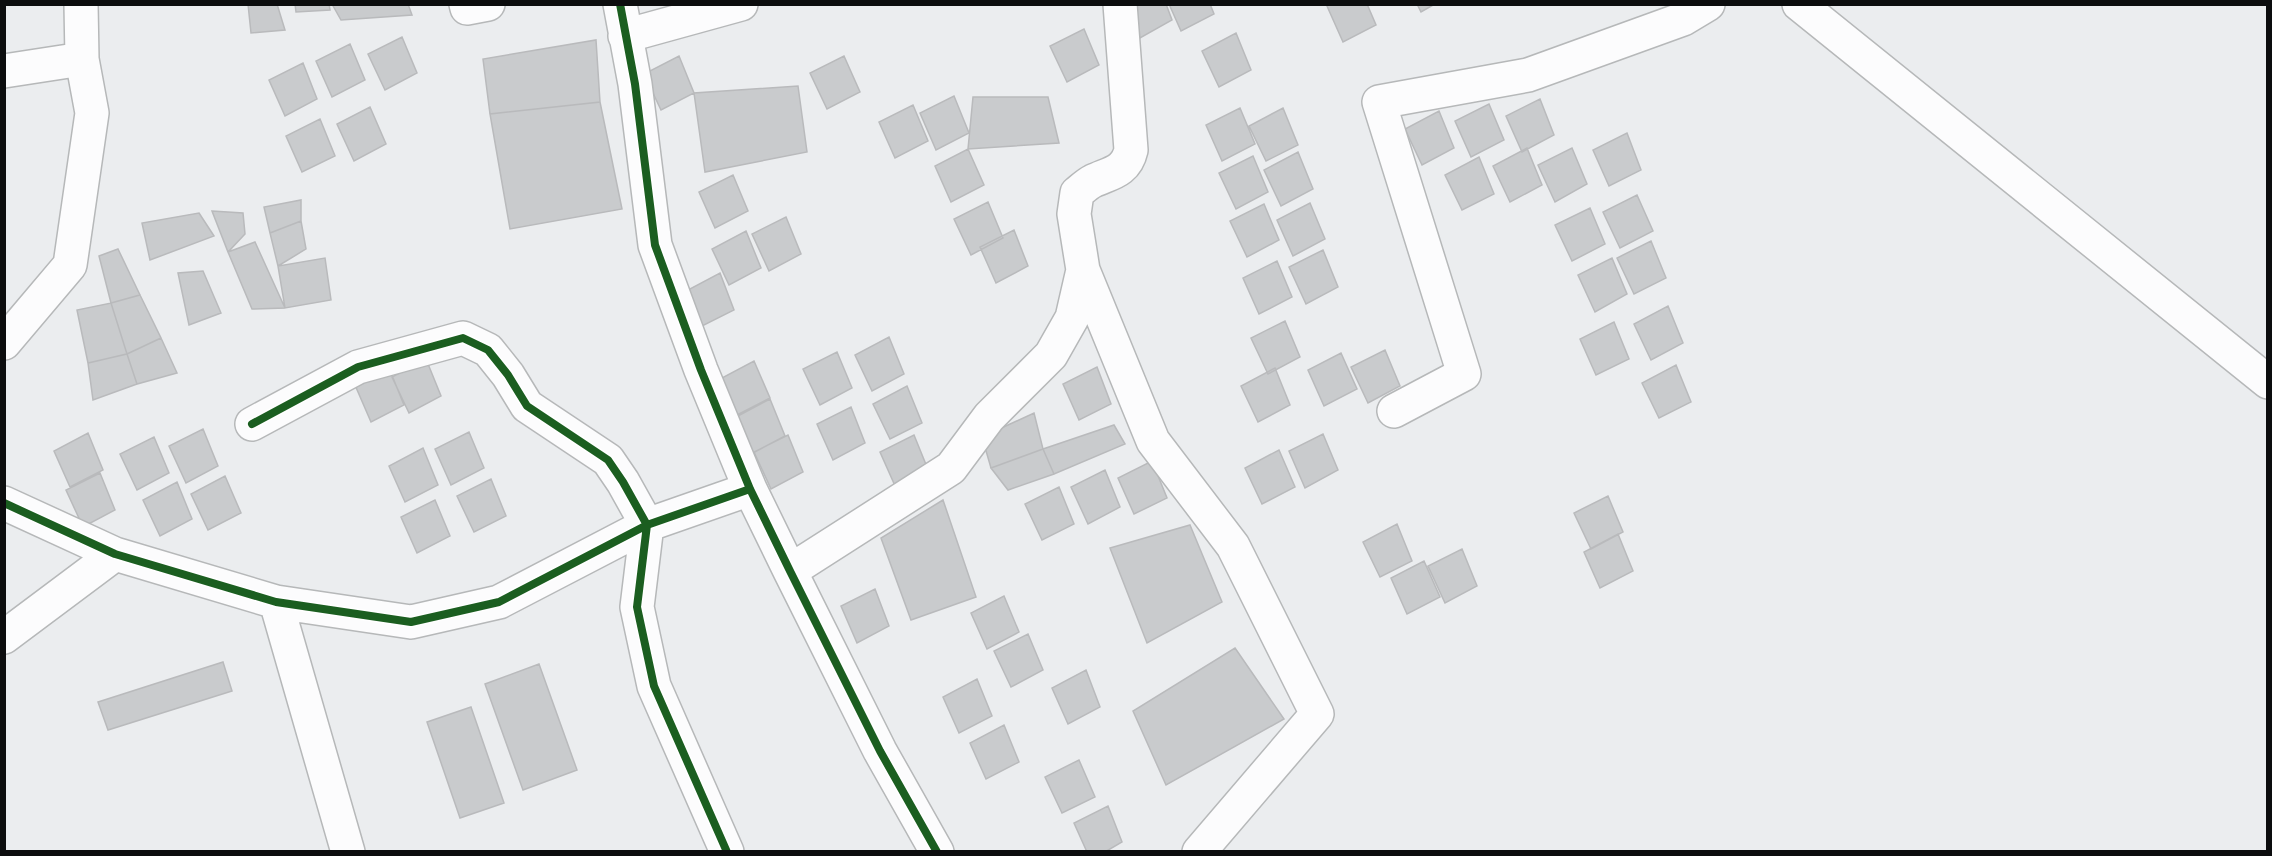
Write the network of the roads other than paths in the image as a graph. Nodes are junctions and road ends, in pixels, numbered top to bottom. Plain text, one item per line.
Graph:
1 (81, 4) edge
2 (466, 4) edge
3 (488, 4) edge
4 (620, 4) edge
5 (741, 4) edge
6 (1120, 4) edge
7 (1708, 4) edge
8 (1799, 4) edge
9 (625, 36) junction
10 (82, 59) junction
11 (4, 71) edge
12 (1083, 270) junction
13 (4, 343) edge
14 (2268, 382) edge
15 (1394, 411) dead end
16 (252, 424) dead end
17 (750, 489) junction
18 (4, 503) edge
19 (646, 525) junction
20 (115, 554) junction
21 (790, 572) junction
22 (276, 602) junction
23 (4, 637) edge
24 (348, 852) edge
25 (727, 852) edge
26 (937, 852) edge
27 (1199, 852) edge

1 - 10 street
2 - 3 street
4 - 9 street
5 - 9 street
6 - 12 street
7 - 15 street
8 - 14 street
9 - 17 street
10 - 11 street
10 - 13 street
12 - 21 street
12 - 27 street
16 - 19 street
17 - 19 street
17 - 21 street
18 - 20 street
19 - 22 street
19 - 25 street
20 - 22 street
20 - 23 street
21 - 26 street
22 - 24 street

